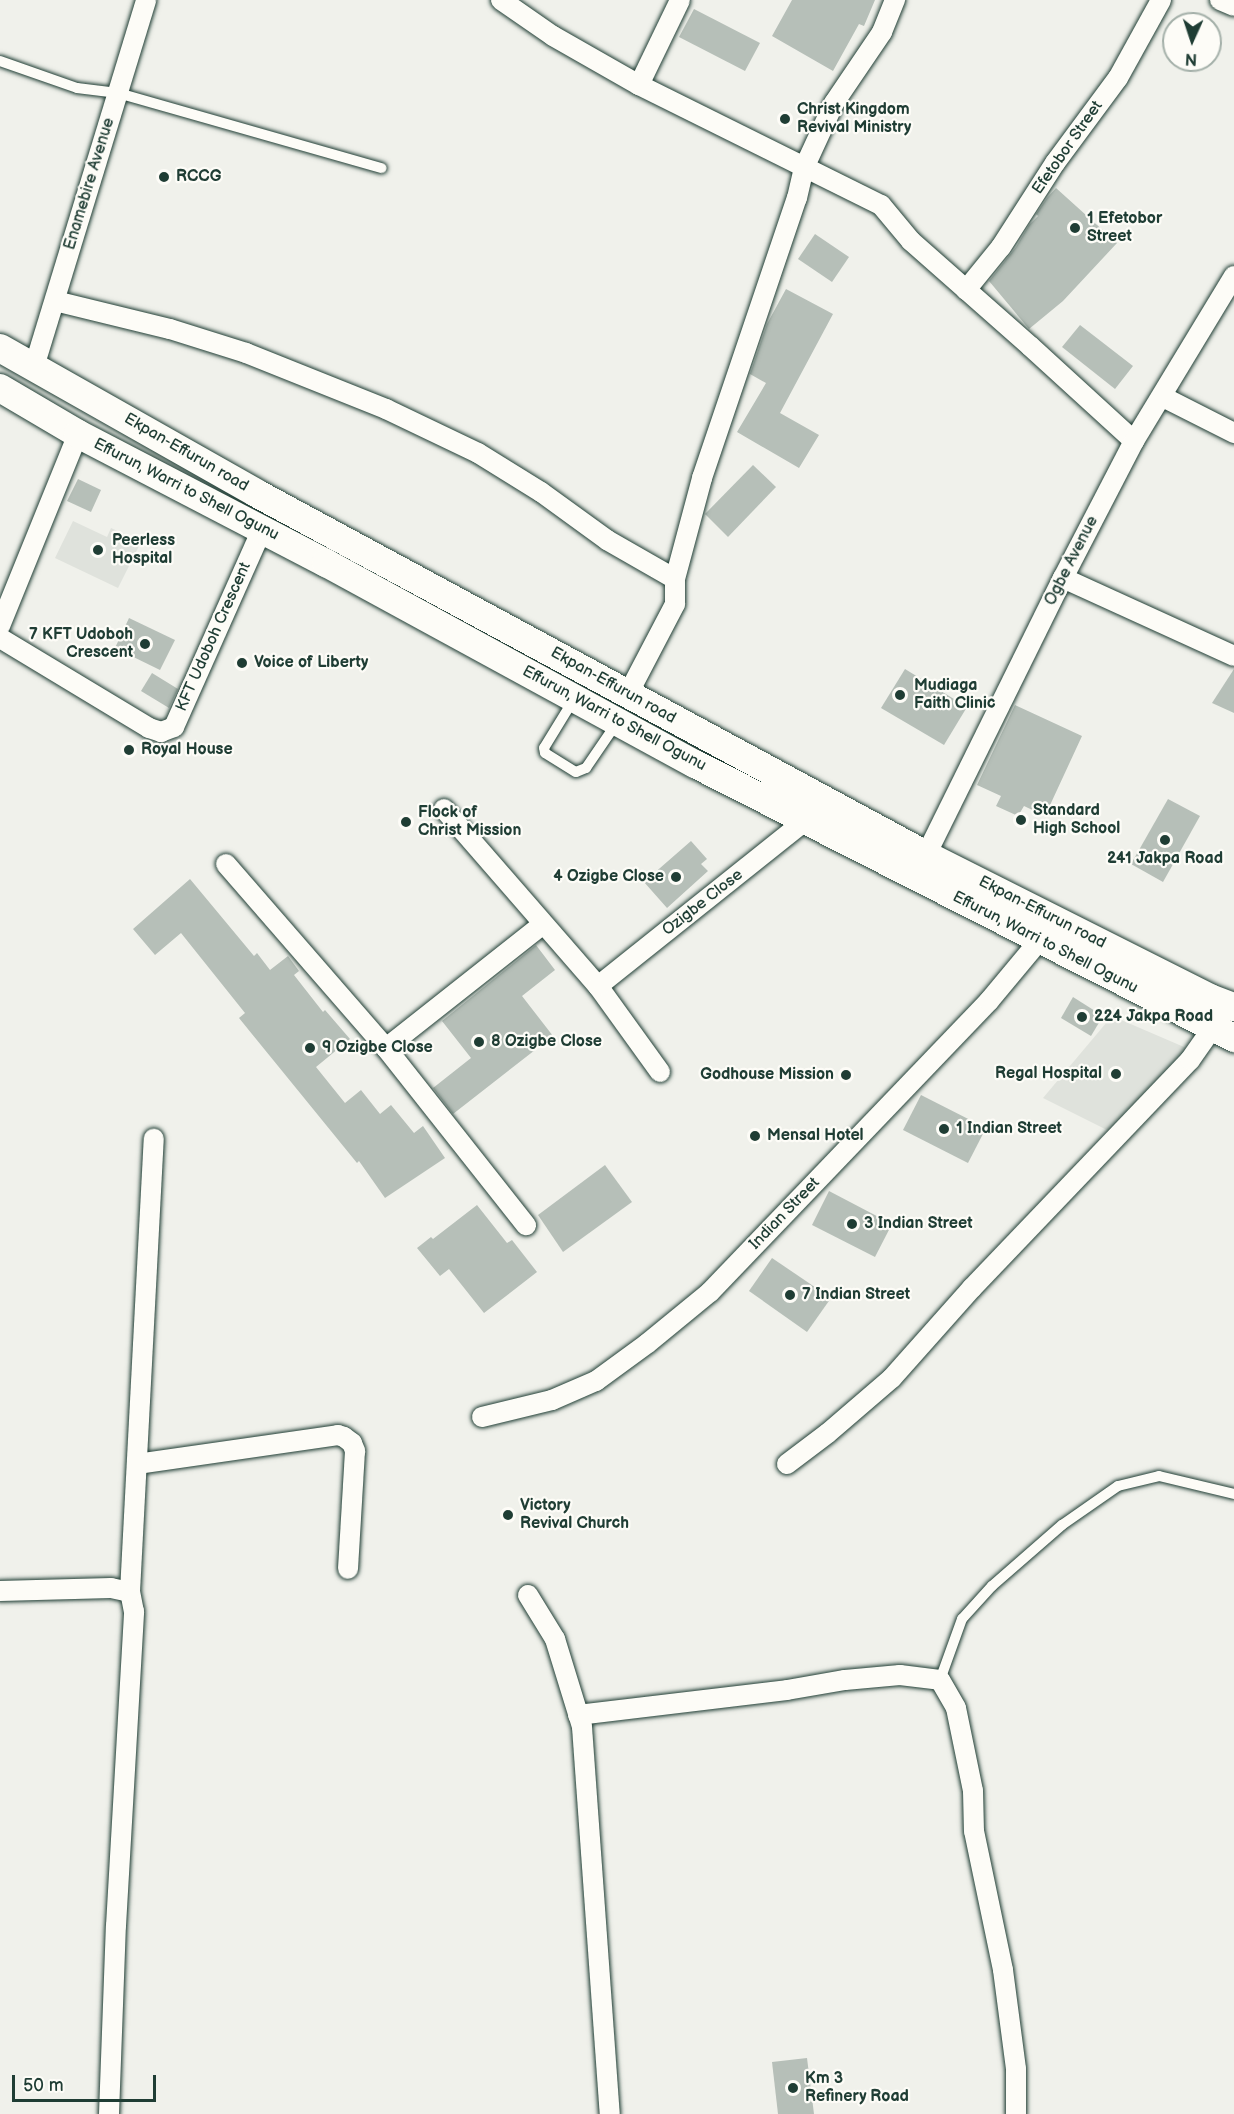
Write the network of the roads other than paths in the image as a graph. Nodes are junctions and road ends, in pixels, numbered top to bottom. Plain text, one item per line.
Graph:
1 (146, 0) edge
2 (501, 0) edge
3 (680, 0) edge
4 (895, 0) edge
5 (1161, 0) edge
6 (1221, 0) edge
7 (1234, 6) edge
8 (0, 61) edge
9 (639, 85) junction
10 (118, 93) junction
11 (382, 168) dead end
12 (804, 168) junction
13 (1234, 276) edge
14 (966, 290) junction
15 (54, 301) junction
16 (0, 348) edge
17 (34, 367) junction
18 (0, 388) edge
19 (1163, 397) junction
20 (1234, 433) edge
21 (78, 434) junction
22 (1134, 441) junction
23 (262, 529) junction
24 (1063, 578) junction
25 (675, 579) junction
26 (0, 626) edge
27 (0, 638) edge
28 (1234, 656) edge
29 (628, 694) junction
30 (575, 698) junction
31 (618, 721) junction
32 (444, 809) dead end
33 (807, 819) junction
34 (926, 855) junction
35 (226, 864) dead end
36 (543, 924) junction
37 (1039, 941) junction
38 (598, 986) junction
39 (1234, 1007) edge
40 (1223, 1034) edge
41 (386, 1048) junction
42 (660, 1072) dead end
43 (154, 1139) dead end
44 (526, 1225) dead end
45 (482, 1417) dead end
46 (137, 1464) junction
47 (787, 1464) dead end
48 (1234, 1494) edge
49 (348, 1569) dead end
50 (0, 1590) edge
51 (130, 1592) junction
52 (528, 1595) dead end
53 (940, 1680) junction
54 (578, 1715) junction
55 (109, 2114) edge
56 (610, 2114) edge
57 (1016, 2114) edge

1 - 10 street, Enamebire Avenue
2 - 9 street
3 - 9 street
4 - 12 street
5 - 14 street, Efetobor Street
6 - 7 street
8 - 10 lane
9 - 12 street
10 - 11 lane
10 - 15 street, Enamebire Avenue
12 - 14 street
12 - 25 street
13 - 19 street, Ogbe Avenue
14 - 22 street
15 - 17 street, Enamebire Avenue
15 - 25 street
16 - 17 main road, Ekpan-Effurun road
17 - 29 main road, Ekpan-Effurun road
18 - 21 main road, Effurun, Warri to Shell Ogunu
19 - 20 street
19 - 22 street, Ogbe Avenue
21 - 23 main road, Effurun, Warri to Shell Ogunu
21 - 26 street
22 - 24 street, Ogbe Avenue
23 - 27 street, KFT Udoboh Crescent
23 - 30 main road, Effurun, Warri to Shell Ogunu
24 - 28 street
24 - 34 street, Ogbe Avenue
25 - 29 street
29 - 34 main road, Ekpan-Effurun road
30 - 31 main road, Effurun, Warri to Shell Ogunu
30 - 31 lane
31 - 33 main road, Effurun, Warri to Shell Ogunu
32 - 36 street
33 - 37 main road, Effurun, Warri to Shell Ogunu
33 - 38 street, Ozigbe Close
34 - 39 main road, Ekpan-Effurun road
35 - 41 street
36 - 38 street
36 - 41 street
37 - 40 main road, Effurun, Warri to Shell Ogunu
37 - 45 street, Indian Street
38 - 42 street
40 - 47 street
41 - 44 street
43 - 46 street
46 - 49 street
46 - 51 street
48 - 53 lane
50 - 51 street
51 - 55 street
52 - 54 street
53 - 54 street
53 - 57 street
54 - 56 street

